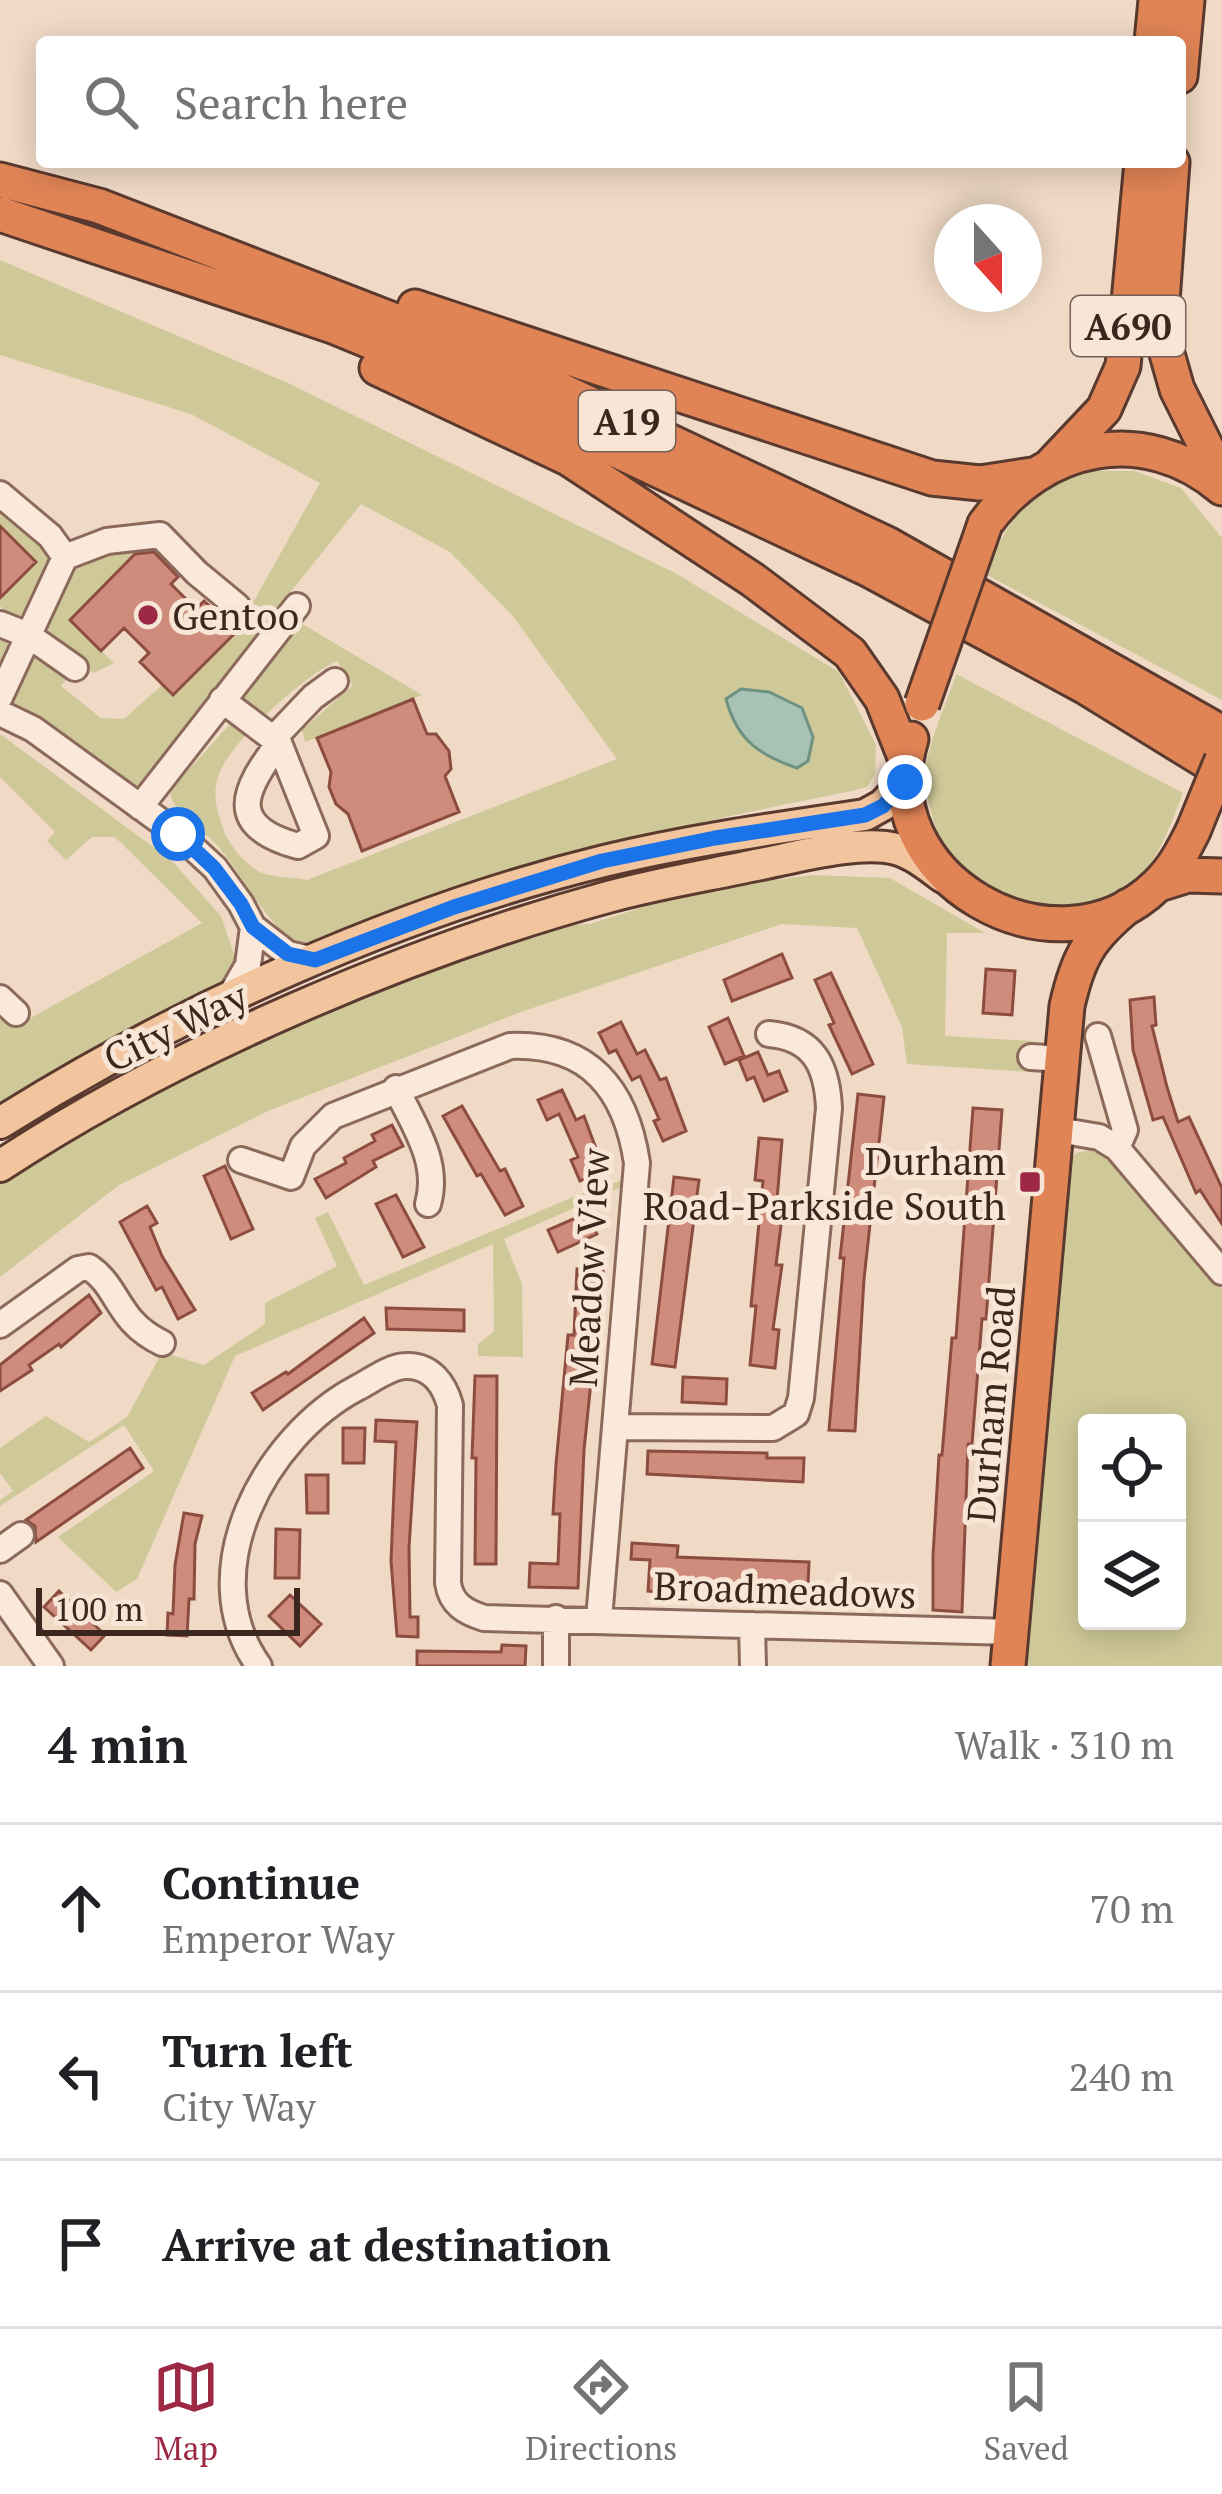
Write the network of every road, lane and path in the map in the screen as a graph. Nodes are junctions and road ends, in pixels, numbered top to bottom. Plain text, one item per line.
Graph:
1 (1156, 0) edge
2 (1187, 0) edge
3 (1153, 36) edge
4 (1184, 36) edge
5 (1141, 168) edge
6 (1172, 168) edge
7 (0, 180) edge
8 (99, 206) junction
9 (0, 214) edge
10 (90, 242) junction
11 (1042, 470) junction
12 (1222, 483) edge
13 (0, 494) edge
14 (65, 557) junction
15 (237, 606) dead end
16 (297, 606) dead end
17 (0, 624) edge
18 (28, 635) junction
19 (75, 668) dead end
20 (335, 681) dead end
21 (0, 697) edge
22 (222, 700) junction
23 (0, 713) edge
24 (1222, 733) edge
25 (1222, 760) edge
26 (905, 769) junction
27 (1222, 771) edge
28 (140, 807) junction
29 (1222, 876) edge
30 (943, 877) junction
31 (1159, 884) junction
32 (1128, 906) junction
33 (1019, 921) junction
34 (253, 927) junction
35 (315, 960) junction
36 (229, 998) junction
37 (1067, 1006) junction
38 (785, 1028) dead end
39 (1098, 1036) dead end
40 (397, 1088) junction
41 (0, 1123) edge
42 (1058, 1130) junction
43 (1117, 1148) junction
44 (241, 1160) dead end
45 (0, 1166) edge
46 (428, 1204) dead end
47 (1221, 1270) edge
48 (0, 1325) edge
49 (162, 1343) dead end
50 (616, 1427) junction
51 (0, 1594) edge
52 (556, 1618) junction
53 (598, 1619) junction
54 (752, 1625) junction
55 (1010, 1649) edge
56 (51, 1666) edge
57 (259, 1666) edge
58 (556, 1666) edge
59 (753, 1666) edge

1 - 3 highway
2 - 4 highway
5 - 11 highway, A690
6 - 12 highway, A690
7 - 8 highway, A19
8 - 11 highway
8 - 24 highway, A19
9 - 10 highway, A19
10 - 26 highway
10 - 27 highway, A19
11 - 12 highway, A690
11 - 26 highway, A690, bridge
13 - 14 street
14 - 15 street
14 - 18 street
16 - 22 street
17 - 18 street
18 - 19 street
18 - 21 street
20 - 22 street
22 - 28 street
23 - 28 street
25 - 31 highway, bridge
26 - 30 highway
26 - 35 main road, City Way
28 - 34 street
29 - 31 highway
30 - 33 highway
30 - 45 main road, City Way
31 - 32 highway
32 - 33 highway
32 - 37 highway
33 - 37 highway
34 - 35 street
34 - 36 street
35 - 36 main road, City Way
36 - 41 main road, City Way
37 - 42 highway, Durham Road
38 - 50 street
39 - 43 street
40 - 44 street, Meadow View
40 - 46 street
40 - 50 street, Meadow View
42 - 43 street
42 - 55 highway, Durham Road
43 - 47 street
48 - 49 street
50 - 53 street, Meadow View
51 - 56 street
52 - 53 street, Broadmeadows
52 - 57 street, Broadmeadows
52 - 58 street
53 - 54 street, Broadmeadows
54 - 55 street, Broadmeadows
54 - 59 street

